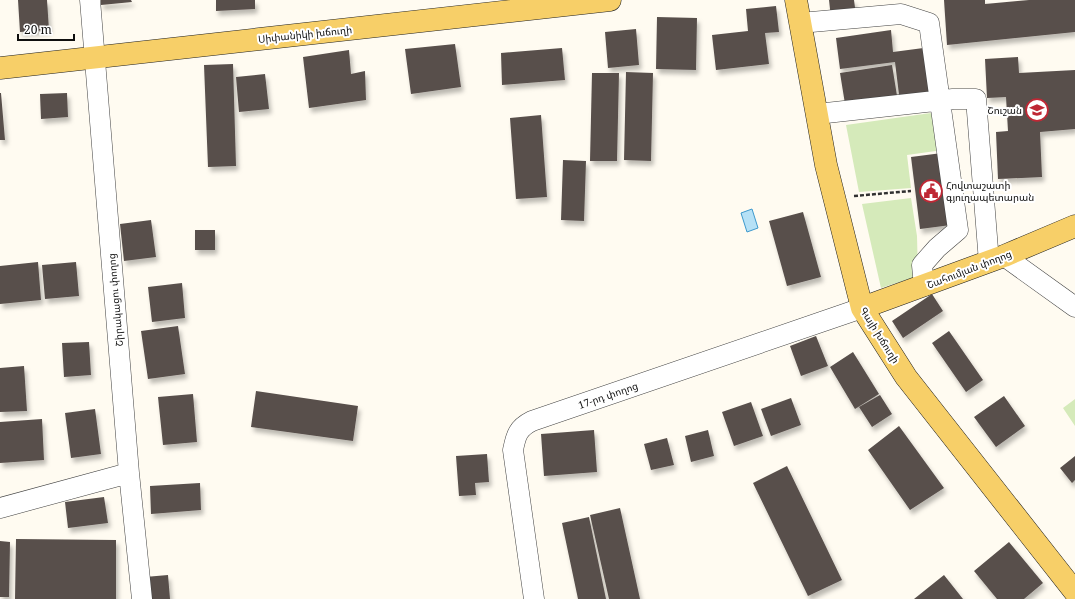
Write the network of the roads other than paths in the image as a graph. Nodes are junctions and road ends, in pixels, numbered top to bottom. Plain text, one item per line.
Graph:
1 (90, 0) edge
2 (610, 0) edge
3 (796, 0) edge
4 (800, 23) junction
5 (96, 58) junction
6 (0, 68) edge
7 (941, 101) junction
8 (817, 114) junction
9 (1075, 226) edge
10 (997, 259) junction
11 (924, 286) junction
12 (1075, 307) edge
13 (862, 308) junction
14 (129, 473) junction
15 (0, 508) edge
16 (1075, 592) edge
17 (142, 599) edge
18 (534, 599) edge

1 - 5 street, Շիրակացու փողոց
2 - 5 main road, Սիփանիկի խճուղի
3 - 4 main road, Գայի խճուղի
4 - 7 street
4 - 8 main road, Գայի խճուղի
5 - 6 main road, Սիփանիկի խճուղի
5 - 14 street, Շիրակացու փողոց
7 - 8 street
7 - 10 street
7 - 11 street
8 - 13 main road, Գայի խճուղի
9 - 10 main road, Շահումյան փողոց
10 - 11 main road, Շահումյան փողոց
10 - 12 street
11 - 13 main road, Շահումյան փողոց
13 - 16 main road, Գայի խճուղի
13 - 18 street, 17-րդ փողոց
14 - 15 street
14 - 17 street, Շիրակացու փողոց

